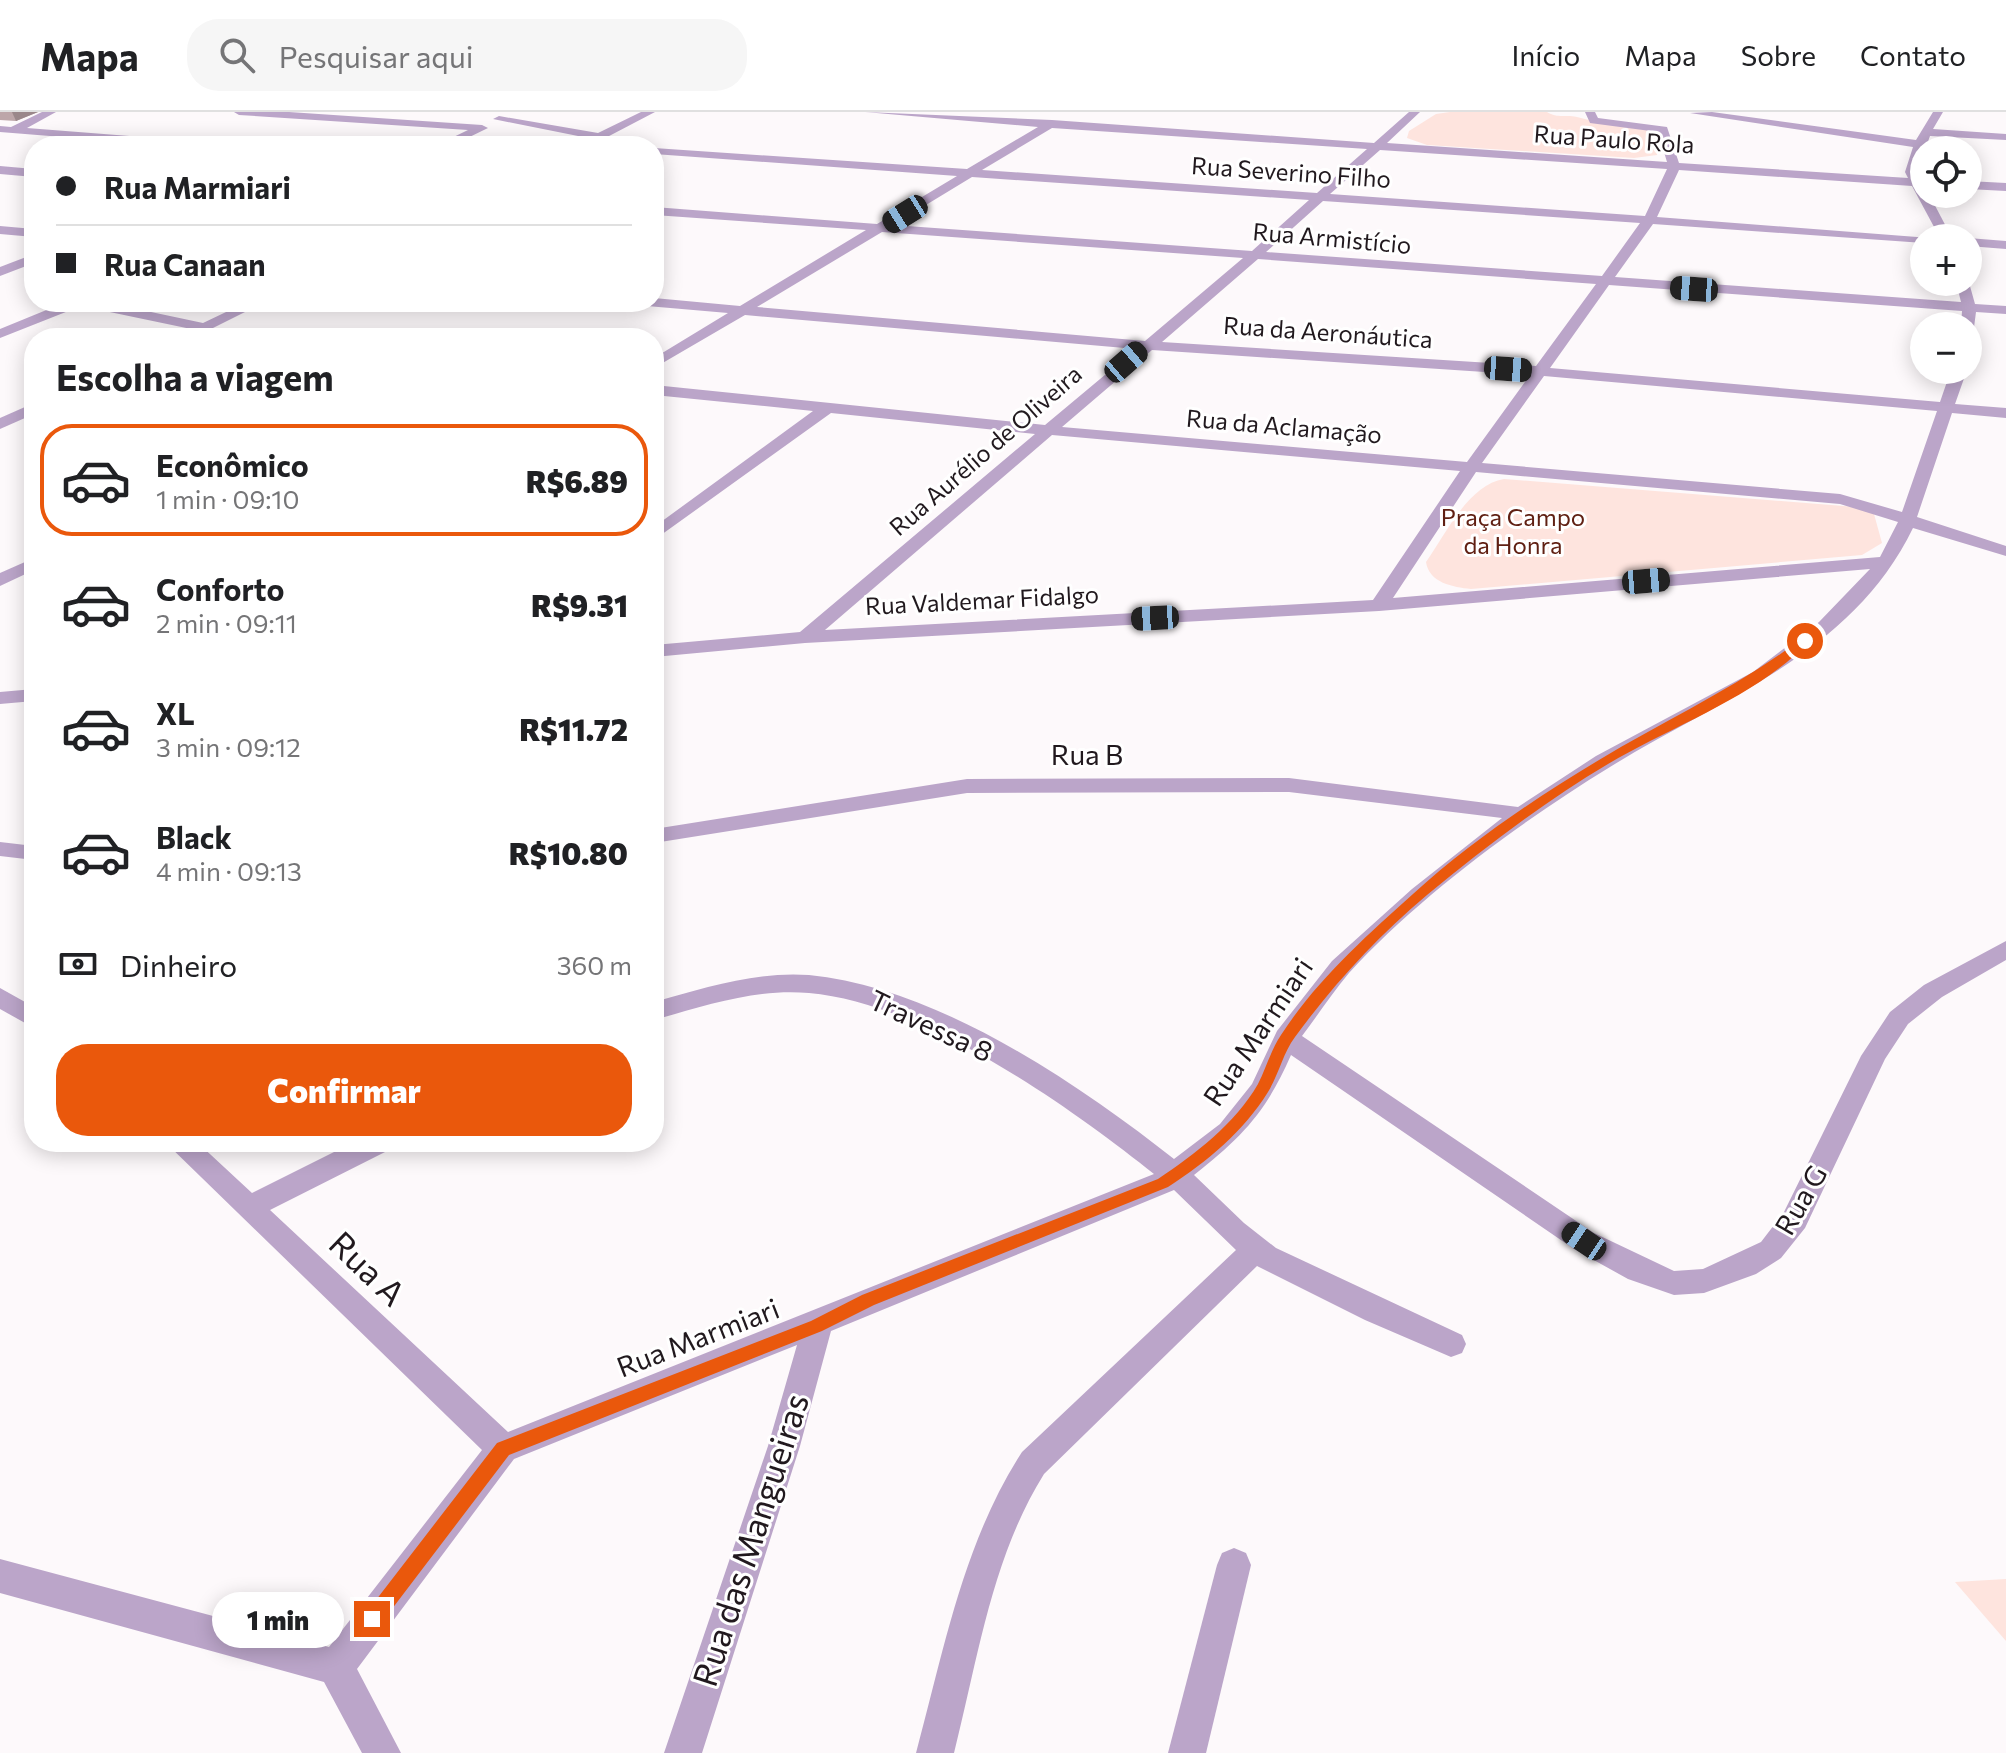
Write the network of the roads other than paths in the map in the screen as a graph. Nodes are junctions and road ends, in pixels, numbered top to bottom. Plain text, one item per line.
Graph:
1 (51, 112) edge
2 (239, 112) edge
3 (512, 112) edge
4 (650, 112) edge
5 (870, 112) edge
6 (1072, 112) edge
7 (1415, 112) edge
8 (1590, 112) edge
9 (1696, 112) edge
10 (1938, 112) edge
11 (1743, 115) edge
12 (499, 119) junction
13 (1050, 125) junction
14 (482, 128) junction
15 (6, 129) edge
16 (1927, 132) junction
17 (94, 136) edge
18 (464, 136) edge
19 (593, 136) edge
20 (601, 136) edge
21 (1924, 136) edge
22 (2006, 137) edge
23 (1910, 143) edge
24 (1374, 146) junction
25 (664, 152) edge
26 (1674, 167) junction
27 (0, 170) edge
28 (24, 172) edge
29 (973, 172) junction
30 (1910, 181) edge
31 (1982, 186) edge
32 (2006, 187) edge
33 (1319, 197) junction
34 (664, 212) edge
35 (1649, 220) junction
36 (883, 228) junction
37 (0, 230) edge
38 (24, 232) edge
39 (1910, 238) edge
40 (1982, 243) edge
41 (2006, 245) edge
42 (1255, 255) junction
43 (24, 262) edge
44 (0, 272) edge
45 (1602, 283) junction
46 (1966, 296) edge
47 (664, 303) edge
48 (1969, 307) junction
49 (742, 310) junction
50 (2006, 310) edge
51 (56, 312) edge
52 (129, 312) edge
53 (238, 312) edge
54 (1969, 312) edge
55 (205, 328) joint
56 (0, 334) edge
57 (1146, 345) junction
58 (664, 358) edge
59 (1538, 371) junction
60 (1954, 384) edge
61 (664, 391) edge
62 (830, 406) junction
63 (1946, 408) junction
64 (24, 413) edge
65 (2006, 413) edge
66 (0, 424) edge
67 (1047, 430) junction
68 (1471, 467) junction
69 (1908, 519) junction
70 (664, 528) edge
71 (2006, 551) edge
72 (1887, 562) junction
73 (24, 568) edge
74 (0, 580) edge
75 (1379, 605) junction
76 (805, 637) junction
77 (664, 650) edge
78 (24, 696) edge
79 (0, 698) edge
80 (1522, 814) junction
81 (664, 834) edge
82 (0, 849) edge
83 (24, 852) edge
84 (2006, 949) edge
85 (0, 997) edge
86 (664, 1009) edge
87 (24, 1013) edge
88 (1286, 1038) junction
89 (190, 1152) edge
90 (359, 1152) edge
91 (1175, 1175) junction
92 (251, 1207) junction
93 (1255, 1250) junction
94 (817, 1326) junction
95 (1451, 1344) dead end
96 (503, 1449) junction
97 (1234, 1565) dead end
98 (0, 1576) edge
99 (336, 1667) junction
100 (382, 1753) edge
101 (683, 1753) edge
102 (935, 1753) edge
103 (1187, 1753) edge

1 - 15 street
2 - 14 street
3 - 12 street
4 - 20 street
5 - 13 street, Rua Paulo Rola
6 - 13 street
7 - 24 street, Rua Aurélio de Oliveira
8 - 26 street
9 - 11 street
10 - 16 street
11 - 23 street
12 - 14 street
12 - 19 street
13 - 24 street, Rua Paulo Rola
13 - 29 street
14 - 18 street
15 - 17 street
16 - 21 street
16 - 22 street
24 - 26 street, Rua Paulo Rola
24 - 33 street, Rua Aurélio de Oliveira
25 - 29 street, Rua Severino Filho
26 - 30 street, Rua Paulo Rola
26 - 35 street
27 - 28 street
29 - 33 street, Rua Severino Filho
29 - 36 street
31 - 32 street
33 - 35 street, Rua Severino Filho
33 - 42 street, Rua Aurélio de Oliveira
34 - 36 street, Rua Armistício
35 - 39 street, Rua Severino Filho
35 - 45 street
36 - 42 street, Rua Armistício
36 - 49 street
37 - 38 street
40 - 41 street
42 - 45 street, Rua Armistício
42 - 57 street, Rua Aurélio de Oliveira
43 - 44 street
45 - 48 street, Rua Armistício
45 - 59 street
46 - 48 street
47 - 49 street, Rua da Aeronáutica
48 - 50 street, Rua Armistício
48 - 54 street
49 - 57 street, Rua da Aeronáutica
49 - 58 street
51 - 56 street
52 - 55 street
53 - 55 street
57 - 59 street, Rua da Aeronáutica
57 - 67 street, Rua Aurélio de Oliveira
59 - 63 street, Rua da Aeronáutica
59 - 68 street
60 - 63 street, Rua Marmiari
61 - 62 street, Rua da Aclamação
62 - 67 street, Rua da Aclamação
62 - 70 street
63 - 65 street, Rua da Aeronáutica
63 - 69 street, Rua Marmiari
64 - 66 street
67 - 68 street, Rua da Aclamação
67 - 76 street, Rua Aurélio de Oliveira
68 - 69 street, Rua da Aclamação
68 - 75 street
69 - 71 street, Rua da Aclamação
69 - 72 street, Rua Marmiari
72 - 75 street, Rua Valdemar Fidalgo
72 - 80 street, Rua Marmiari
73 - 74 street
75 - 76 street, Rua Valdemar Fidalgo
76 - 77 street, Rua Valdemar Fidalgo
78 - 79 street
80 - 81 street, Rua B
80 - 88 street, Rua Marmiari
82 - 83 street
84 - 88 street, Rua G
85 - 87 street
86 - 91 street, Travessa 8
88 - 91 street, Rua Marmiari
89 - 92 street, Rua A
90 - 92 street
91 - 93 street, Travessa 8
91 - 94 street, Rua Marmiari
92 - 96 street, Rua A
93 - 95 street, Travessa 8
93 - 102 street
94 - 96 street, Rua Marmiari
94 - 101 street, Rua das Mangueiras
96 - 99 street
97 - 103 street
98 - 99 street
99 - 100 street

